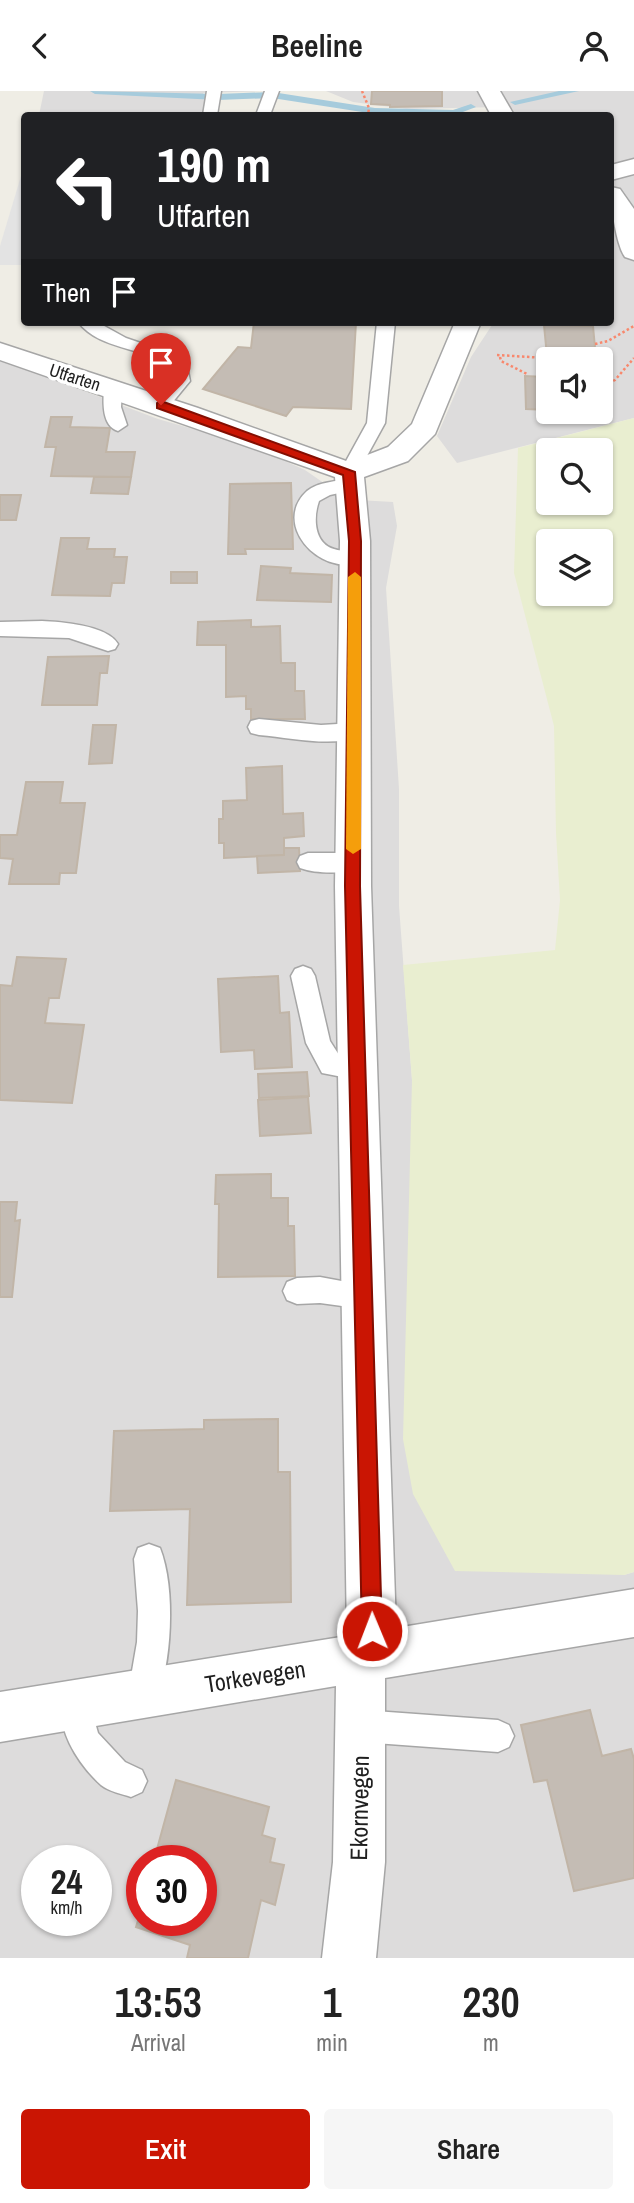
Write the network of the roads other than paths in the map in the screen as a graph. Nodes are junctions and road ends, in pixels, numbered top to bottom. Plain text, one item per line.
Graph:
1 (489, 91) edge
2 (500, 112) edge
3 (634, 166) edge
4 (614, 172) edge
5 (614, 198) edge
6 (634, 253) edge
7 (93, 326) edge
8 (386, 326) edge
9 (466, 326) edge
10 (0, 351) edge
11 (113, 389) junction
12 (161, 405) junction
13 (118, 425) dead end
14 (349, 479) junction
15 (0, 629) edge
16 (108, 643) dead end
17 (259, 727) dead end
18 (354, 731) junction
19 (308, 862) dead end
20 (353, 862) junction
21 (303, 976) dead end
22 (358, 1069) junction
23 (297, 1291) dead end
24 (364, 1296) junction
25 (149, 1559) dead end
26 (634, 1613) edge
27 (367, 1657) junction
28 (144, 1694) junction
29 (76, 1705) junction
30 (0, 1717) edge
31 (361, 1727) junction
32 (498, 1736) dead end
33 (131, 1781) dead end
34 (349, 1958) edge

1 - 2 street
3 - 4 street
5 - 6 street
7 - 12 lane
8 - 14 lane
9 - 14 street
10 - 11 street, Utfarten
11 - 12 street, Utfarten
11 - 13 lane
12 - 14 street, Utfarten
14 - 18 street, Ekornvegen
15 - 16 lane
17 - 18 lane
18 - 20 street, Ekornvegen
19 - 20 lane
20 - 22 street, Ekornvegen
21 - 22 lane
22 - 24 street, Ekornvegen
23 - 24 lane
24 - 27 street, Ekornvegen
25 - 28 lane
26 - 27 street, Torkevegen
27 - 28 street, Torkevegen
27 - 31 street, Ekornvegen
28 - 29 street, Torkevegen
29 - 30 street, Torkevegen
29 - 33 lane
31 - 32 lane
31 - 34 street, Ekornvegen

